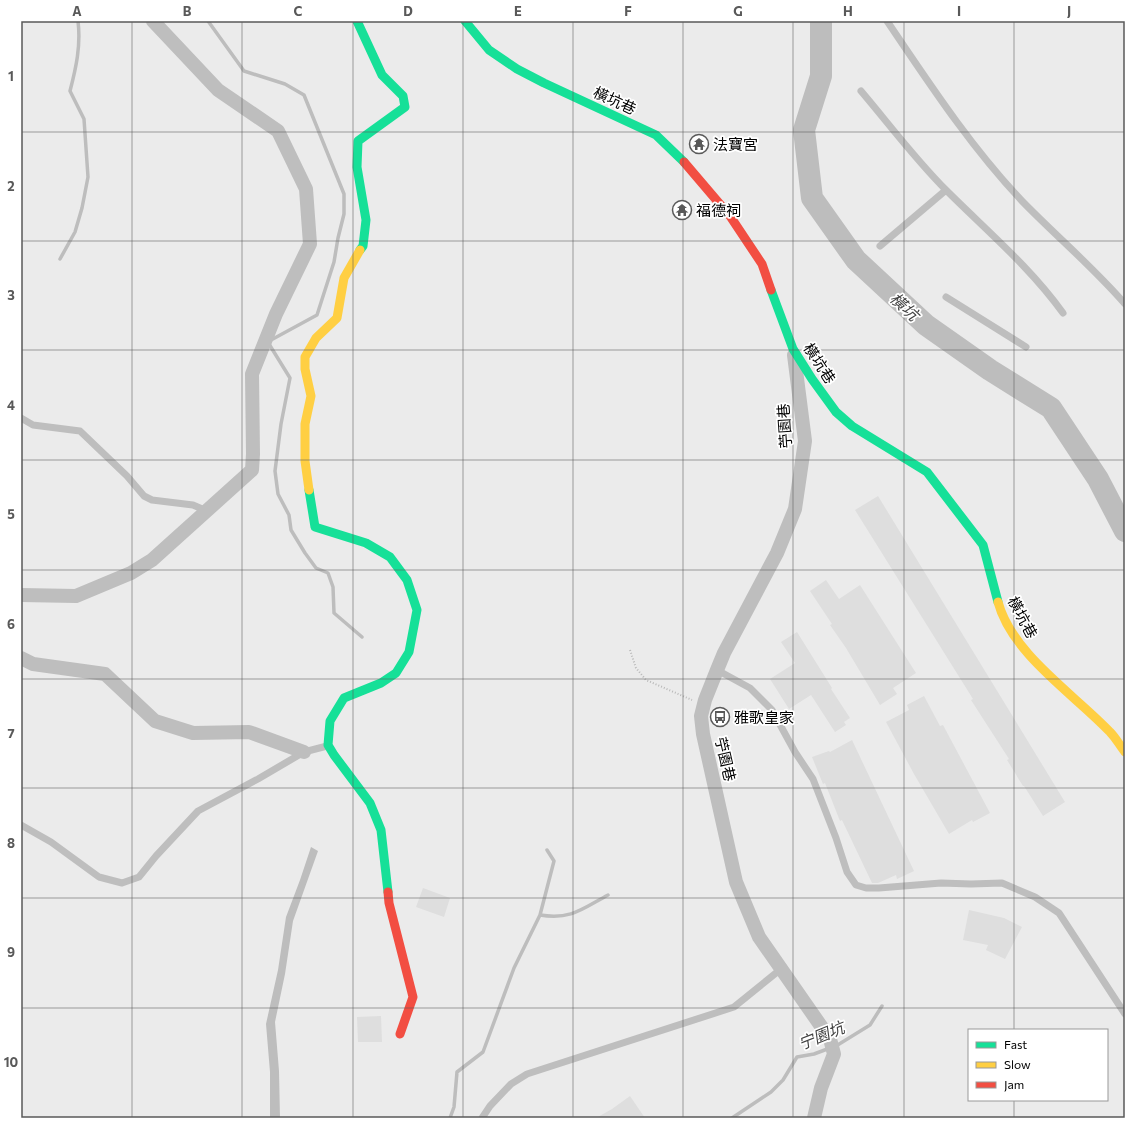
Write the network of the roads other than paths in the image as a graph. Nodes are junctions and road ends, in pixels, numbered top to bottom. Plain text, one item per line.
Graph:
1 (153, 21) edge
2 (357, 21) edge
3 (465, 21) edge
4 (887, 21) edge
5 (861, 91) dead end
6 (946, 190) junction
7 (880, 246) dead end
8 (946, 297) dead end
9 (1125, 304) edge
10 (1063, 313) dead end
11 (1026, 347) dead end
12 (793, 349) junction
13 (21, 418) edge
14 (207, 511) junction
15 (21, 595) edge
16 (21, 658) edge
17 (717, 670) junction
18 (328, 745) junction
19 (304, 752) junction
20 (1125, 752) edge
21 (21, 825) edge
22 (781, 969) junction
23 (1125, 1014) edge
24 (400, 1034) dead end
25 (482, 1118) edge
26 (814, 1118) edge

1 - 14 street
2 - 18 street
3 - 12 street, 橫坑巷
4 - 9 lane
5 - 6 lane
6 - 7 lane
6 - 10 lane
8 - 11 lane
12 - 17 street, 苧園巷
12 - 20 street, 橫坑巷
13 - 14 lane
14 - 15 street
16 - 19 street
17 - 22 street, 苧園巷
17 - 23 lane
18 - 19 lane
18 - 24 street
19 - 21 lane
22 - 25 lane
22 - 26 street, 苧園巷

